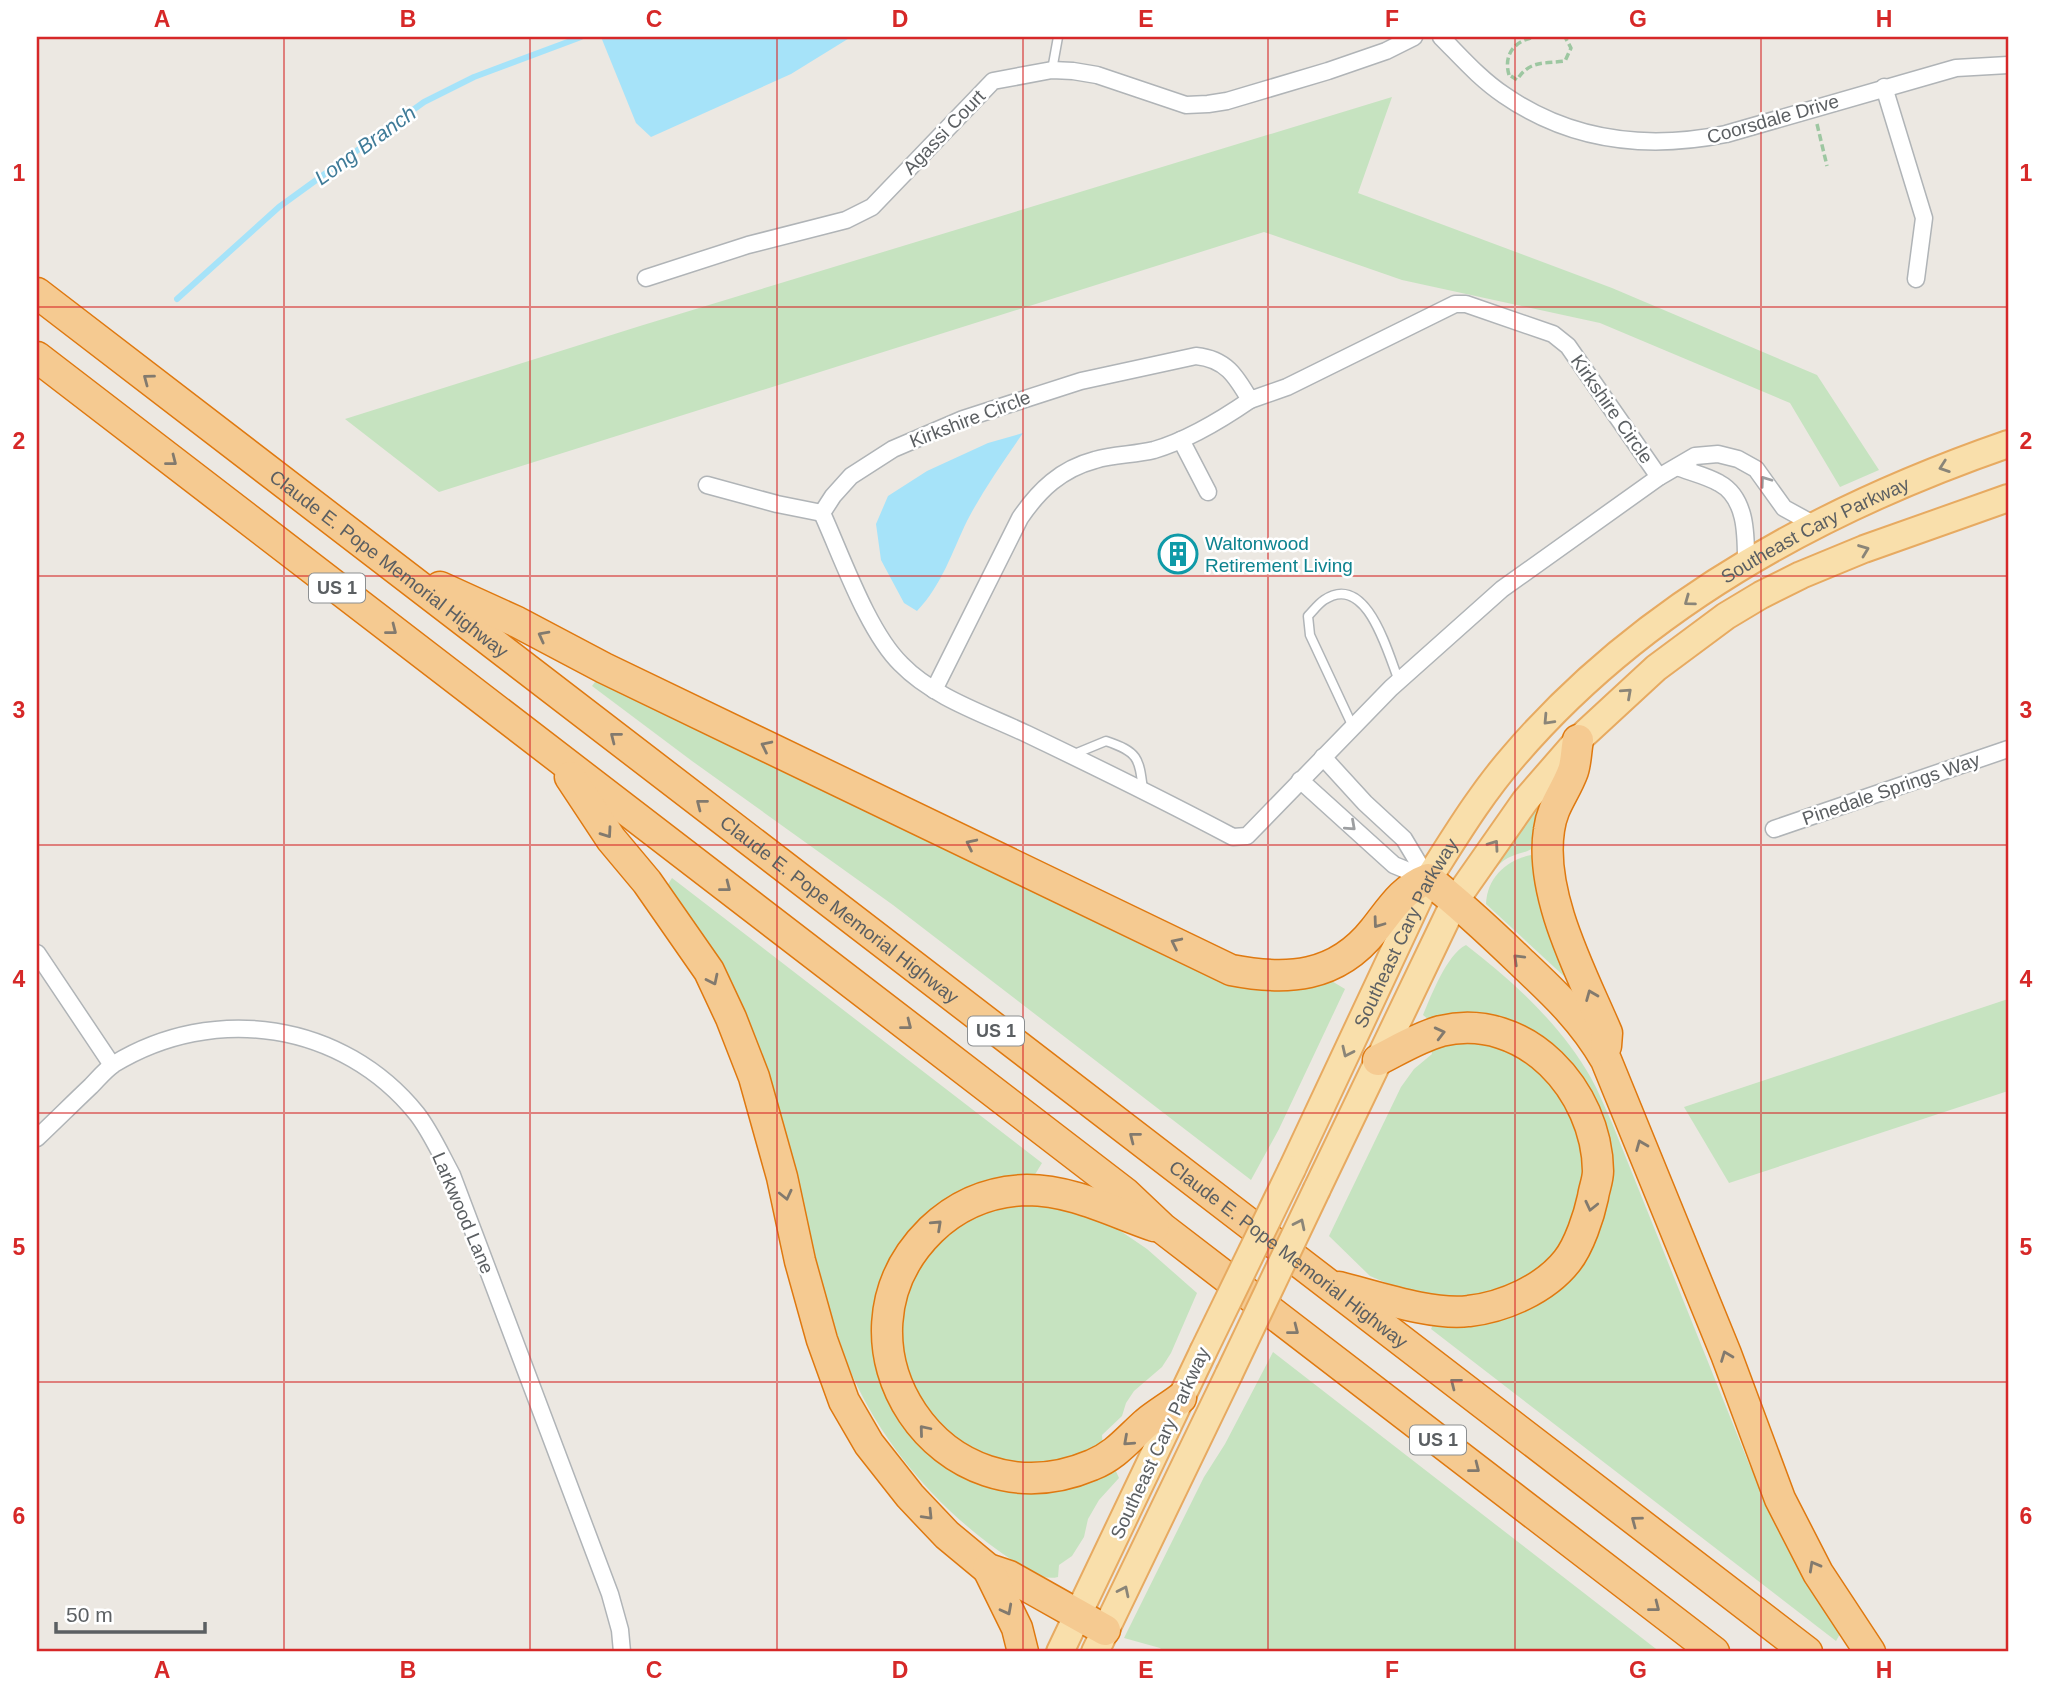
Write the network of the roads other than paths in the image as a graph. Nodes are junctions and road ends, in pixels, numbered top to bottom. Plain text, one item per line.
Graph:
1 (1058, 37) edge
2 (1414, 37) edge
3 (1441, 37) edge
4 (2008, 65) edge
5 (1052, 71) junction
6 (1884, 87) junction
7 (646, 278) dead end
8 (1916, 279) dead end
9 (37, 293) edge
10 (37, 357) edge
11 (1250, 400) junction
12 (1181, 440) junction
13 (2008, 444) edge
14 (1677, 467) junction
15 (1659, 477) junction
16 (706, 485) dead end
17 (1208, 492) dead end
18 (2008, 498) edge
19 (822, 513) junction
20 (1815, 525) junction
21 (1746, 563) junction
22 (397, 569) junction
23 (1399, 681) junction
24 (934, 690) junction
25 (1353, 727) junction
26 (1578, 740) junction
27 (2008, 749) edge
28 (556, 756) junction
29 (1072, 756) junction
30 (1323, 757) junction
31 (1300, 780) junction
32 (1143, 790) junction
33 (1774, 829) dead end
34 (1428, 879) junction
35 (1455, 901) junction
36 (37, 953) edge
37 (1378, 1060) junction
38 (1606, 1060) junction
39 (112, 1065) junction
40 (37, 1138) edge
41 (1162, 1228) junction
42 (1324, 1283) junction
43 (1181, 1398) junction
44 (988, 1569) junction
45 (1079, 1616) junction
46 (1100, 1641) edge
47 (622, 1652) edge
48 (1023, 1652) edge
49 (1060, 1652) edge
50 (1714, 1652) edge
51 (1807, 1652) edge
52 (1870, 1652) edge

1 - 5 lane
2 - 5 street, Agassi Court
3 - 6 street, Coorsdale Drive
4 - 6 street, Coorsdale Drive
5 - 7 street, Agassi Court
6 - 8 street
22 -> 9 highway, Claude E. Pope Memorial Highway / US 1
10 -> 28 highway, US 1
11 - 12 street
11 - 15 street, Kirkshire Circle
11 - 19 street, Kirkshire Circle
12 - 17 street
12 - 24 street
13 -> 20 main road, Southeast Cary Parkway
14 - 15 street, Kirkshire Circle
20 -> 14 street, Kirkshire Circle
14 - 21 street, Kirkshire Circle
15 - 23 street, Kirkshire Circle
16 - 19 street
26 -> 18 main road, Southeast Cary Parkway
19 - 24 street, Kirkshire Circle
20 - 21 main road, Southeast Cary Parkway
21 -> 34 main road, Southeast Cary Parkway
34 -> 22 highway
42 -> 22 highway, Claude E. Pope Memorial Highway / US 1
23 - 25 street, Kirkshire Circle
23 - 25 lane
24 - 29 street, Kirkshire Circle
25 - 30 street, Kirkshire Circle
35 -> 26 main road, Southeast Cary Parkway
38 -> 26 highway
27 - 33 street, Pinedale Springs Way
28 -> 41 highway, US 1
28 -> 44 highway
29 - 32 street, Kirkshire Circle
29 - 32 lane
30 - 31 street, Kirkshire Circle
30 - 34 street
31 - 32 street, Kirkshire Circle
31 -> 34 street
34 - 35 highway
34 -> 43 main road, Southeast Cary Parkway, bridge
35 - 37 main road, Southeast Cary Parkway
38 -> 35 highway
36 - 39 street
37 -> 42 highway
46 -> 37 main road, Southeast Cary Parkway, bridge
52 -> 38 highway
39 - 40 street, Larkwood Lane
39 - 47 street, Larkwood Lane
43 -> 41 highway
41 -> 50 highway, US 1
51 -> 42 highway, Claude E. Pope Memorial Highway / US 1
43 - 45 main road, Southeast Cary Parkway
44 - 45 highway
44 -> 48 highway
45 - 46 highway
45 - 49 main road, Southeast Cary Parkway

